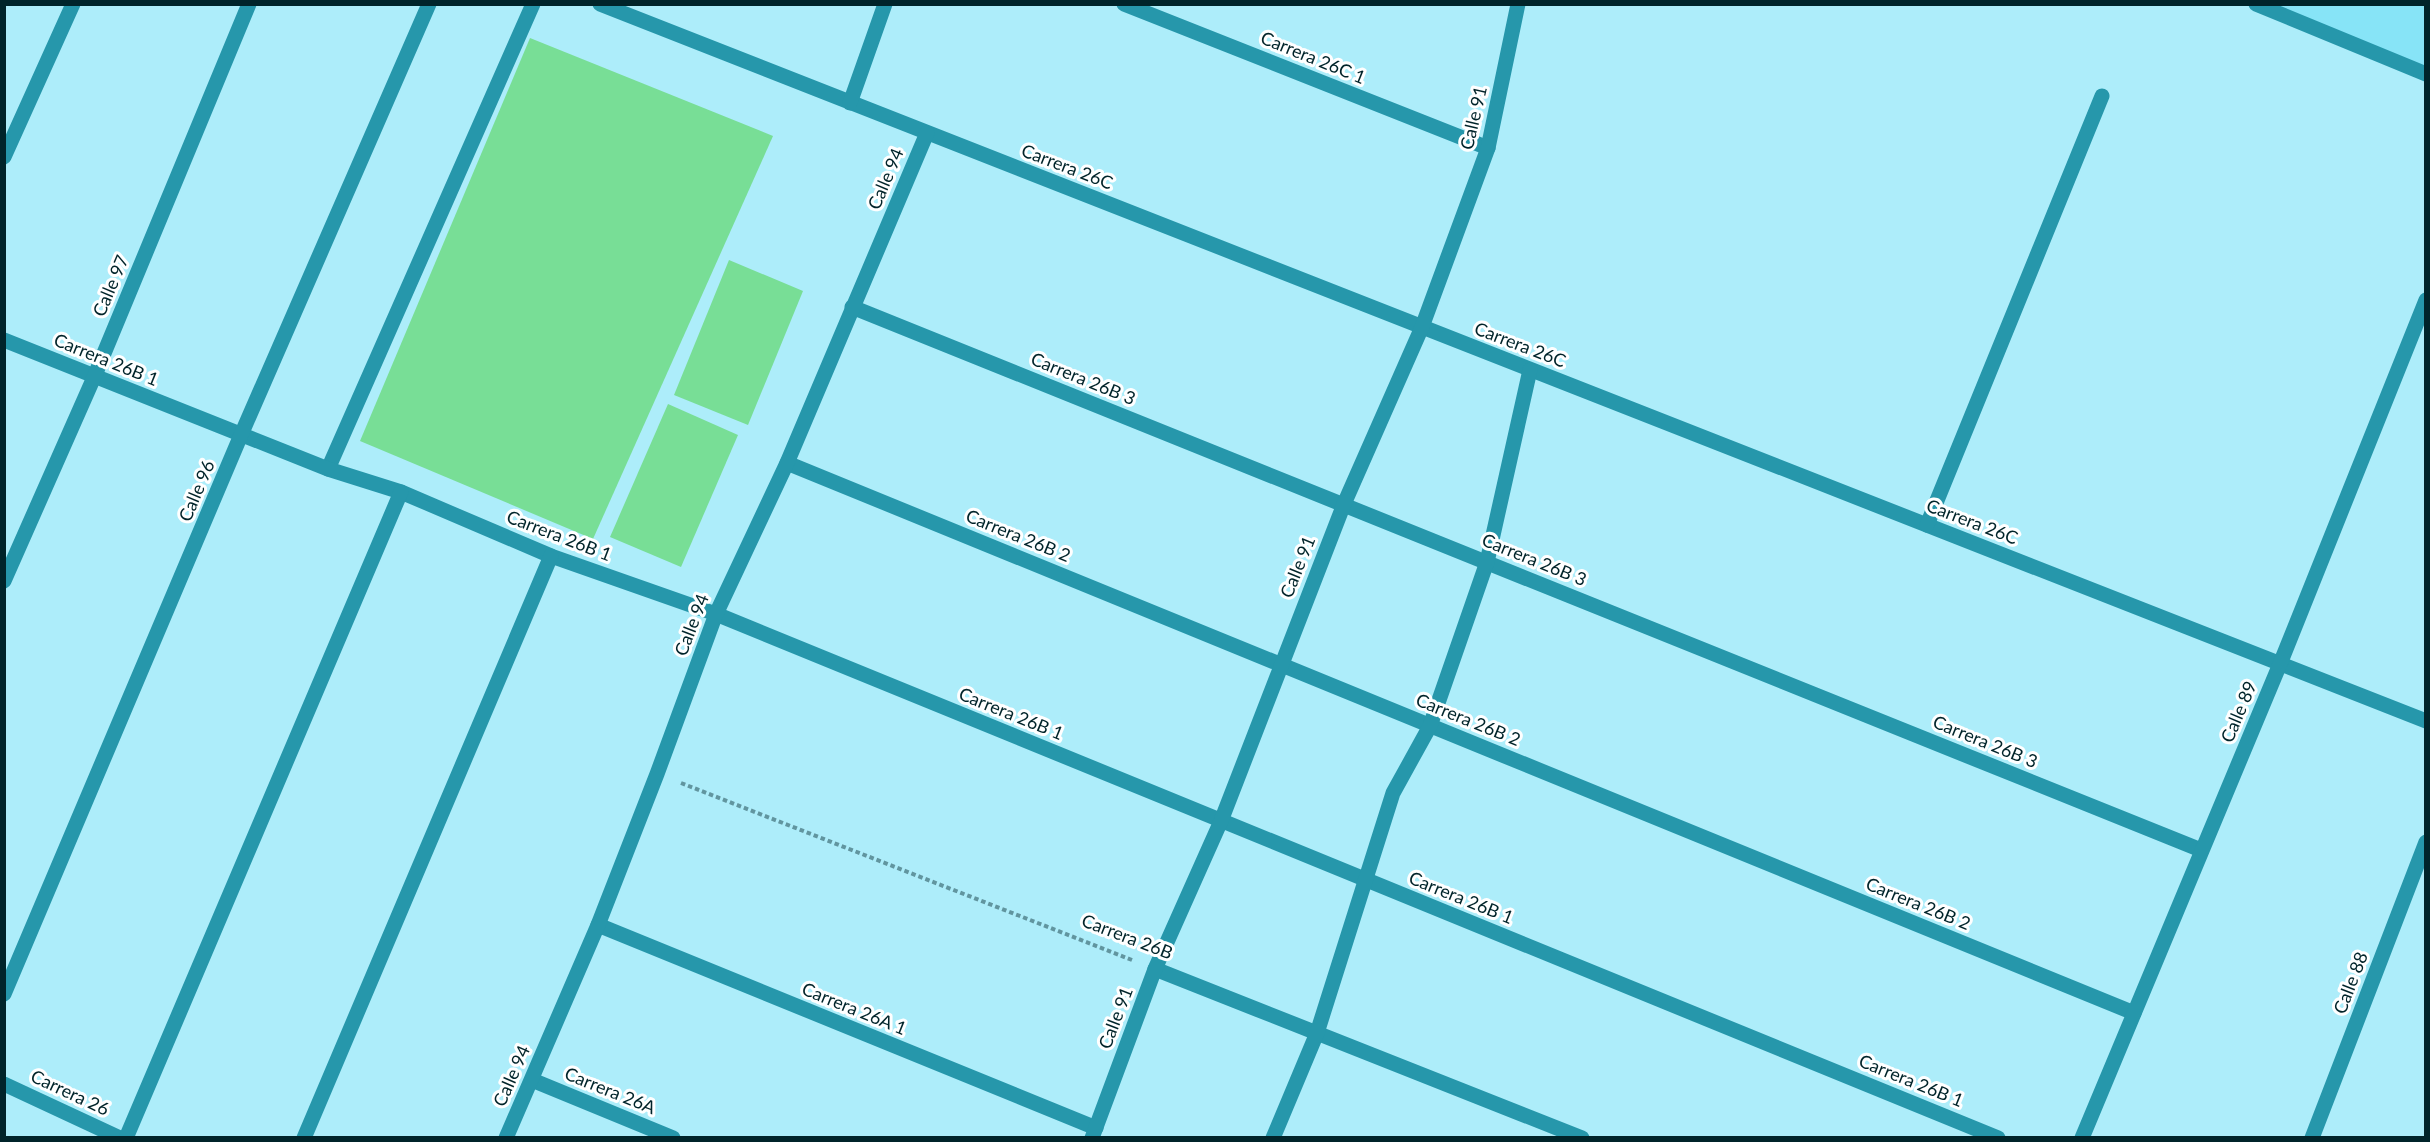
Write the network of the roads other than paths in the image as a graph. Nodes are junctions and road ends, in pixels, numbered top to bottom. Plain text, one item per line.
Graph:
1 (73, 4) edge
2 (249, 4) edge
3 (429, 4) edge
4 (532, 4) edge
5 (600, 4) edge
6 (885, 4) edge
7 (1124, 4) edge
8 (1518, 4) edge
9 (2256, 4) edge
10 (2426, 74) edge
11 (2102, 96) dead end
12 (850, 103) junction
13 (927, 133) junction
14 (1488, 148) junction
15 (4, 157) edge
16 (2426, 300) edge
17 (852, 307) junction
18 (1422, 327) junction
19 (4, 340) edge
20 (1530, 370) junction
21 (95, 375) junction
22 (242, 435) junction
23 (787, 463) junction
24 (328, 469) junction
25 (401, 492) junction
26 (1344, 504) junction
27 (1927, 525) junction
28 (551, 556) junction
29 (1487, 562) junction
30 (4, 581) edge
31 (716, 614) junction
32 (2280, 664) junction
33 (1280, 665) junction
34 (2426, 721) edge
35 (1430, 726) junction
36 (1221, 821) junction
37 (2426, 842) edge
38 (2201, 850) junction
39 (1364, 879) junction
40 (598, 925) junction
41 (1155, 969) junction
42 (4, 994) edge
43 (2134, 1013) junction
44 (1317, 1033) junction
45 (532, 1080) junction
46 (4, 1084) edge
47 (1094, 1133) edge
48 (120, 1137) edge
49 (126, 1137) edge
50 (304, 1137) edge
51 (506, 1137) edge
52 (673, 1137) edge
53 (1273, 1137) edge
54 (1582, 1137) edge
55 (1998, 1137) edge
56 (2082, 1137) edge
57 (2312, 1137) edge

1 - 15 street
2 - 21 street, Calle 97
3 - 22 street, Calle 96
4 - 24 street
5 - 12 street, Carrera 26C
6 - 12 street
7 - 14 street, Carrera 26C 1
8 - 14 street, Calle 91
9 - 10 street
11 - 27 street
12 - 13 street, Carrera 26C
13 - 17 street, Calle 94
13 - 18 street, Carrera 26C
14 - 18 street, Calle 91
16 - 32 street, Calle 89
17 - 23 street, Calle 94
17 - 26 street, Carrera 26B 3
18 - 20 street, Carrera 26C
18 - 26 street, Calle 91
19 - 21 street, Carrera 26B 1
20 - 27 street, Carrera 26C
20 - 29 street
21 - 22 street, Carrera 26B 1
21 - 30 street, Calle 97
22 - 24 street, Carrera 26B 1
22 - 42 street, Calle 96
23 - 31 street, Calle 94
23 - 33 street, Carrera 26B 2
24 - 25 street, Carrera 26B 1
25 - 28 street, Carrera 26B 1
25 - 49 street
26 - 29 street, Carrera 26B 3
26 - 33 street, Calle 91
27 - 32 street, Carrera 26C
28 - 31 street, Carrera 26B 1
28 - 50 street
29 - 35 street
29 - 38 street, Carrera 26B 3
31 - 36 street, Carrera 26B 1
31 - 40 street, Calle 94
32 - 34 street, Carrera 26C
32 - 38 street, Calle 89
33 - 35 street, Carrera 26B 2
33 - 36 street, Calle 91
35 - 39 street
35 - 43 street, Carrera 26B 2
36 - 39 street, Carrera 26B 1
36 - 41 street, Calle 91
37 - 57 street, Calle 88
38 - 43 street, Calle 89
39 - 44 street
39 - 55 street, Carrera 26B 1
40 - 45 street, Calle 94
40 - 47 street, Carrera 26A 1
41 - 44 street, Carrera 26B
41 - 47 street, Calle 91
43 - 56 street, Calle 89
44 - 53 street
44 - 54 street, Carrera 26B
45 - 51 street, Calle 94
45 - 52 street, Carrera 26A
46 - 48 street, Carrera 26

